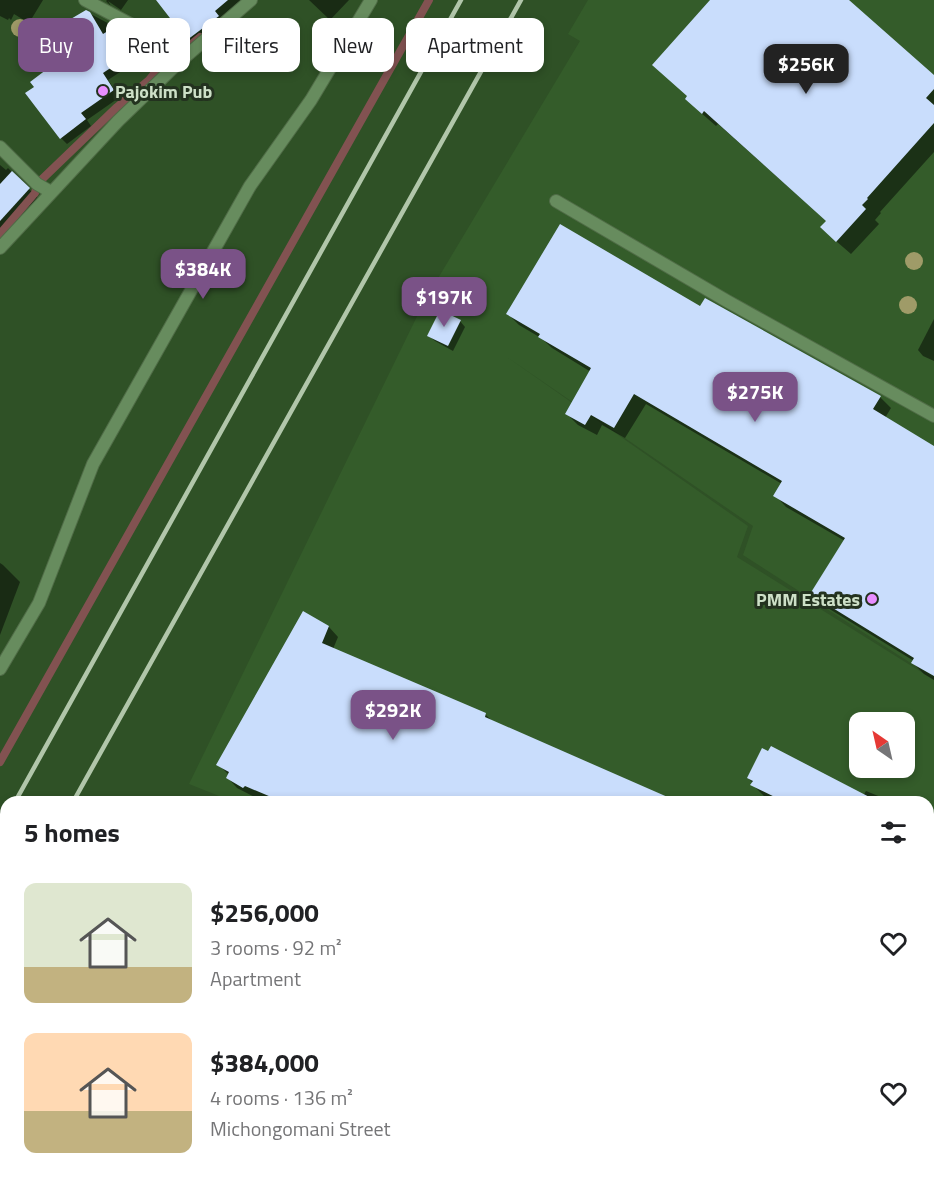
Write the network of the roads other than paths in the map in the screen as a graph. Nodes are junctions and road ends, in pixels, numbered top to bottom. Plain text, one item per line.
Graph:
1 (85, 0) edge
2 (251, 0) edge
3 (371, 0) edge
4 (119, 18) edge
5 (190, 53) edge
6 (169, 72) edge
7 (0, 147) edge
8 (51, 192) junction
9 (556, 201) dead end
10 (0, 248) edge
11 (934, 416) edge
12 (0, 669) edge

1 - 4 street
2 - 5 street
3 - 12 street
6 - 8 street
7 - 8 street
8 - 10 street
9 - 11 street

